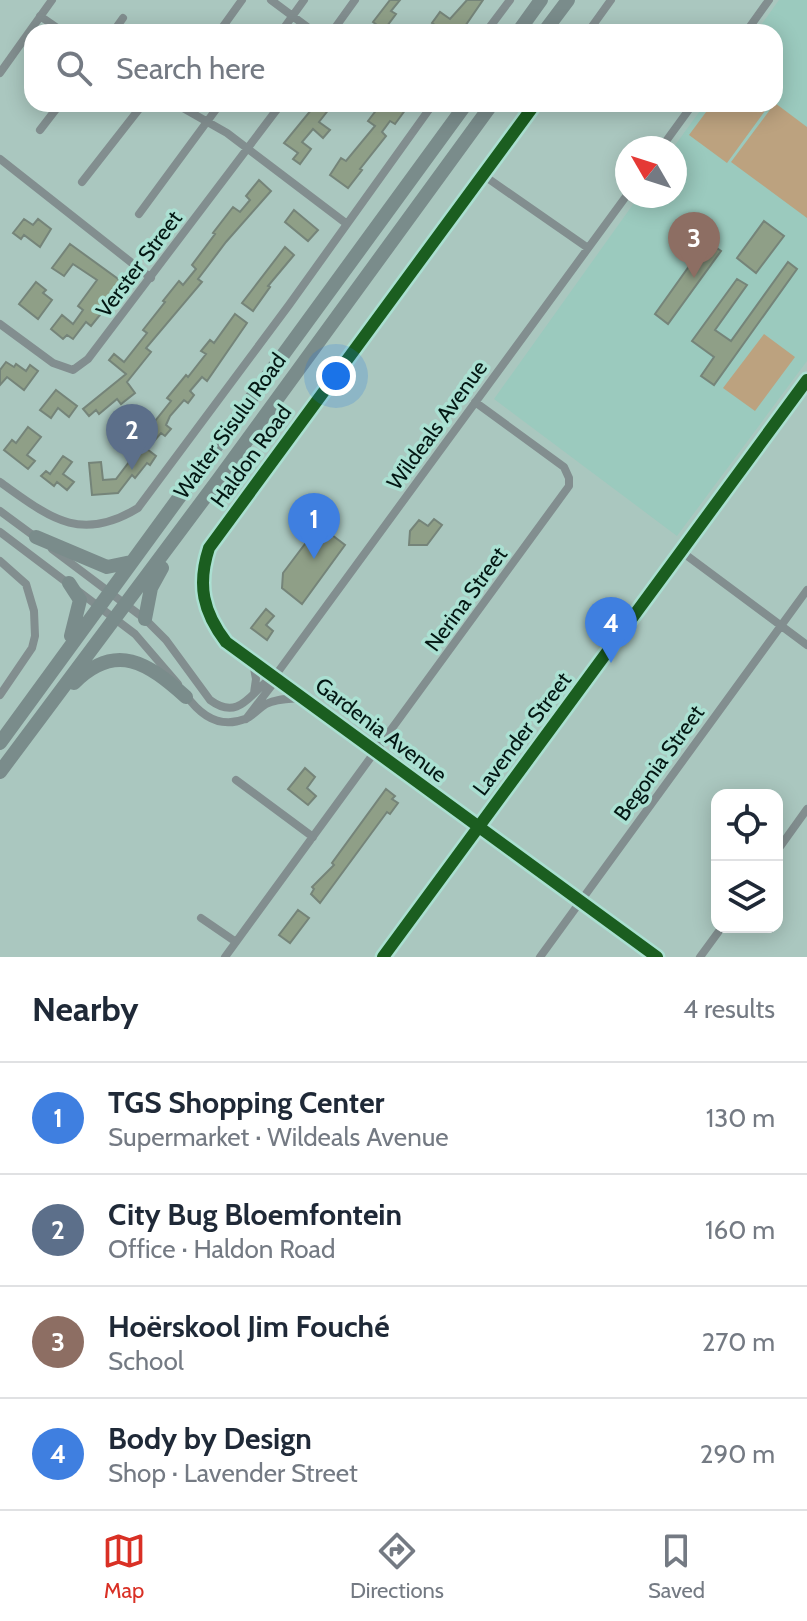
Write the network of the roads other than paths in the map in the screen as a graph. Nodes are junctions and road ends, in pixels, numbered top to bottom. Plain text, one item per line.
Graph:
1 (52, 0) edge
2 (242, 0) edge
3 (271, 0) edge
4 (304, 0) edge
5 (355, 0) edge
6 (510, 0) edge
7 (541, 0) edge
8 (568, 0) edge
9 (611, 0) edge
10 (769, 0) edge
11 (40, 16) junction
12 (292, 16) junction
13 (123, 18) dead end
14 (34, 24) edge
15 (52, 24) edge
16 (119, 24) edge
17 (225, 24) edge
18 (286, 24) edge
19 (303, 24) edge
20 (338, 24) edge
21 (492, 24) edge
22 (524, 24) edge
23 (550, 24) edge
24 (594, 24) edge
25 (752, 24) edge
26 (24, 39) edge
27 (0, 73) edge
28 (54, 112) edge
29 (137, 112) edge
30 (189, 112) edge
31 (214, 112) edge
32 (275, 112) edge
33 (427, 112) edge
34 (460, 112) edge
35 (486, 112) edge
36 (529, 112) edge
37 (687, 112) edge
38 (206, 122) junction
39 (40, 130) dead end
40 (670, 136) edge
41 (249, 149) junction
42 (0, 159) edge
43 (483, 175) junction
44 (82, 182) dead end
45 (617, 208) edge
46 (139, 214) dead end
47 (347, 224) junction
48 (588, 248) junction
49 (151, 278) junction
50 (0, 324) edge
51 (807, 380) edge
52 (475, 402) junction
53 (218, 480) junction
54 (0, 482) edge
55 (0, 511) edge
56 (0, 532) edge
57 (36, 537) junction
58 (682, 552) junction
59 (0, 561) edge
60 (131, 562) junction
61 (69, 583) junction
62 (807, 590) edge
63 (109, 592) junction
64 (126, 604) junction
65 (99, 605) junction
66 (115, 618) junction
67 (145, 619) junction
68 (781, 626) junction
69 (807, 645) edge
70 (253, 662) junction
71 (49, 675) junction
72 (275, 676) junction
73 (0, 695) edge
74 (186, 697) junction
75 (253, 698) junction
76 (304, 698) junction
77 (246, 719) junction
78 (36, 722) junction
79 (0, 743) edge
80 (376, 752) junction
81 (0, 772) edge
82 (236, 780) dead end
83 (807, 809) edge
84 (478, 826) junction
85 (313, 837) junction
86 (783, 843) edge
87 (581, 901) junction
88 (201, 918) dead end
89 (718, 933) edge
90 (236, 942) junction
91 (225, 957) edge
92 (383, 957) edge
93 (540, 957) edge
94 (657, 957) edge
95 (700, 957) edge

1 - 11 street
2 - 17 street
3 - 12 street
4 - 12 street
5 - 20 street
6 - 21 street
7 - 22 highway
8 - 23 highway
9 - 24 street
10 - 25 street
11 - 14 street
11 - 15 street
12 - 18 street
12 - 19 street
13 - 16 street
26 - 27 street
28 - 39 street
29 - 44 street
30 - 38 street
31 - 38 street
32 - 41 street, Verster Street
33 - 47 street
34 - 60 highway, Walter Sisulu Road
35 - 53 highway, Walter Sisulu Road
36 - 43 street, Haldon Road
37 - 40 street
38 - 41 street
38 - 46 street
41 - 47 street
41 - 49 street, Verster Street
42 - 49 street
43 - 48 street
43 - 70 street, Haldon Road
45 - 48 street, Wildeals Avenue
47 - 54 street
48 - 52 street, Wildeals Avenue
49 - 50 street, Verster Street
51 - 58 street, Lavender Street
52 - 72 street, Wildeals Avenue
52 - 80 street, Nerina Street
53 - 64 highway, Walter Sisulu Road
53 - 67 highway
55 - 57 street
56 - 61 street
57 - 60 highway
57 - 63 street
58 - 68 street
58 - 84 street, Lavender Street
59 - 73 street
60 - 63 highway, Walter Sisulu Road
61 - 65 street
61 - 71 highway
62 - 68 street, Begonia Street
63 - 64 street
63 - 65 highway, Walter Sisulu Road
64 - 66 highway, Walter Sisulu Road
64 - 67 street
65 - 66 street
65 - 71 highway, Walter Sisulu Road
66 - 74 street
66 - 78 highway, Walter Sisulu Road
67 - 75 street
68 - 69 street
68 - 87 street, Begonia Street
70 - 72 street, Haldon Road
70 - 75 street
71 - 79 highway, Walter Sisulu Road
72 - 75 street
72 - 76 street, Gardenia Avenue
72 - 77 street
74 - 77 street
74 - 78 highway
76 - 77 street, Gardenia Avenue
76 - 80 street, Gardenia Avenue
78 - 81 highway, Walter Sisulu Road
80 - 84 street, Gardenia Avenue
80 - 85 street, Nerina Street
82 - 85 street
83 - 86 street
84 - 87 street, Gardenia Avenue
84 - 92 street, Lavender Street
85 - 90 street, Nerina Street
87 - 93 street, Begonia Street
87 - 94 street, Gardenia Avenue
88 - 90 street
89 - 95 street
90 - 91 street, Nerina Street

